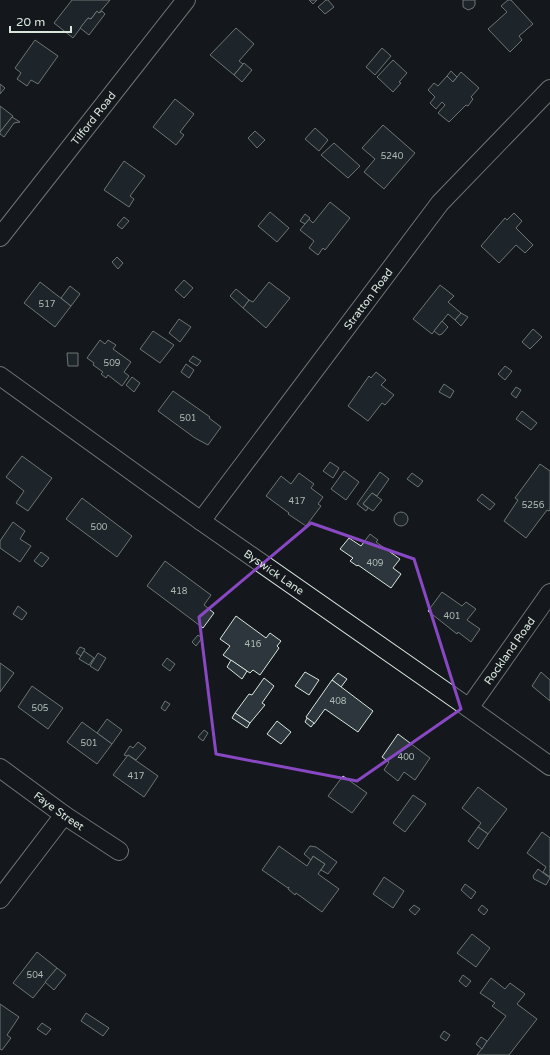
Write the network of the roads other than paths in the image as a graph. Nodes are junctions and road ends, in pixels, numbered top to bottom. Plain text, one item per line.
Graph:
1 (186, 0) edge
2 (550, 90) edge
3 (0, 237) edge
4 (0, 376) edge
5 (201, 521) junction
6 (550, 593) edge
7 (469, 708) junction
8 (550, 766) edge
9 (0, 768) edge
10 (64, 815) junction
11 (119, 851) dead end
12 (0, 899) edge

1 - 3 street, Tilford Road
2 - 5 street, Stratton Road
4 - 5 street, Byswick Lane
5 - 7 street, Byswick Lane
6 - 7 street, Rockland Road
7 - 8 street, Byswick Lane
9 - 10 street, Faye Street
10 - 11 street, Faye Street
10 - 12 street

